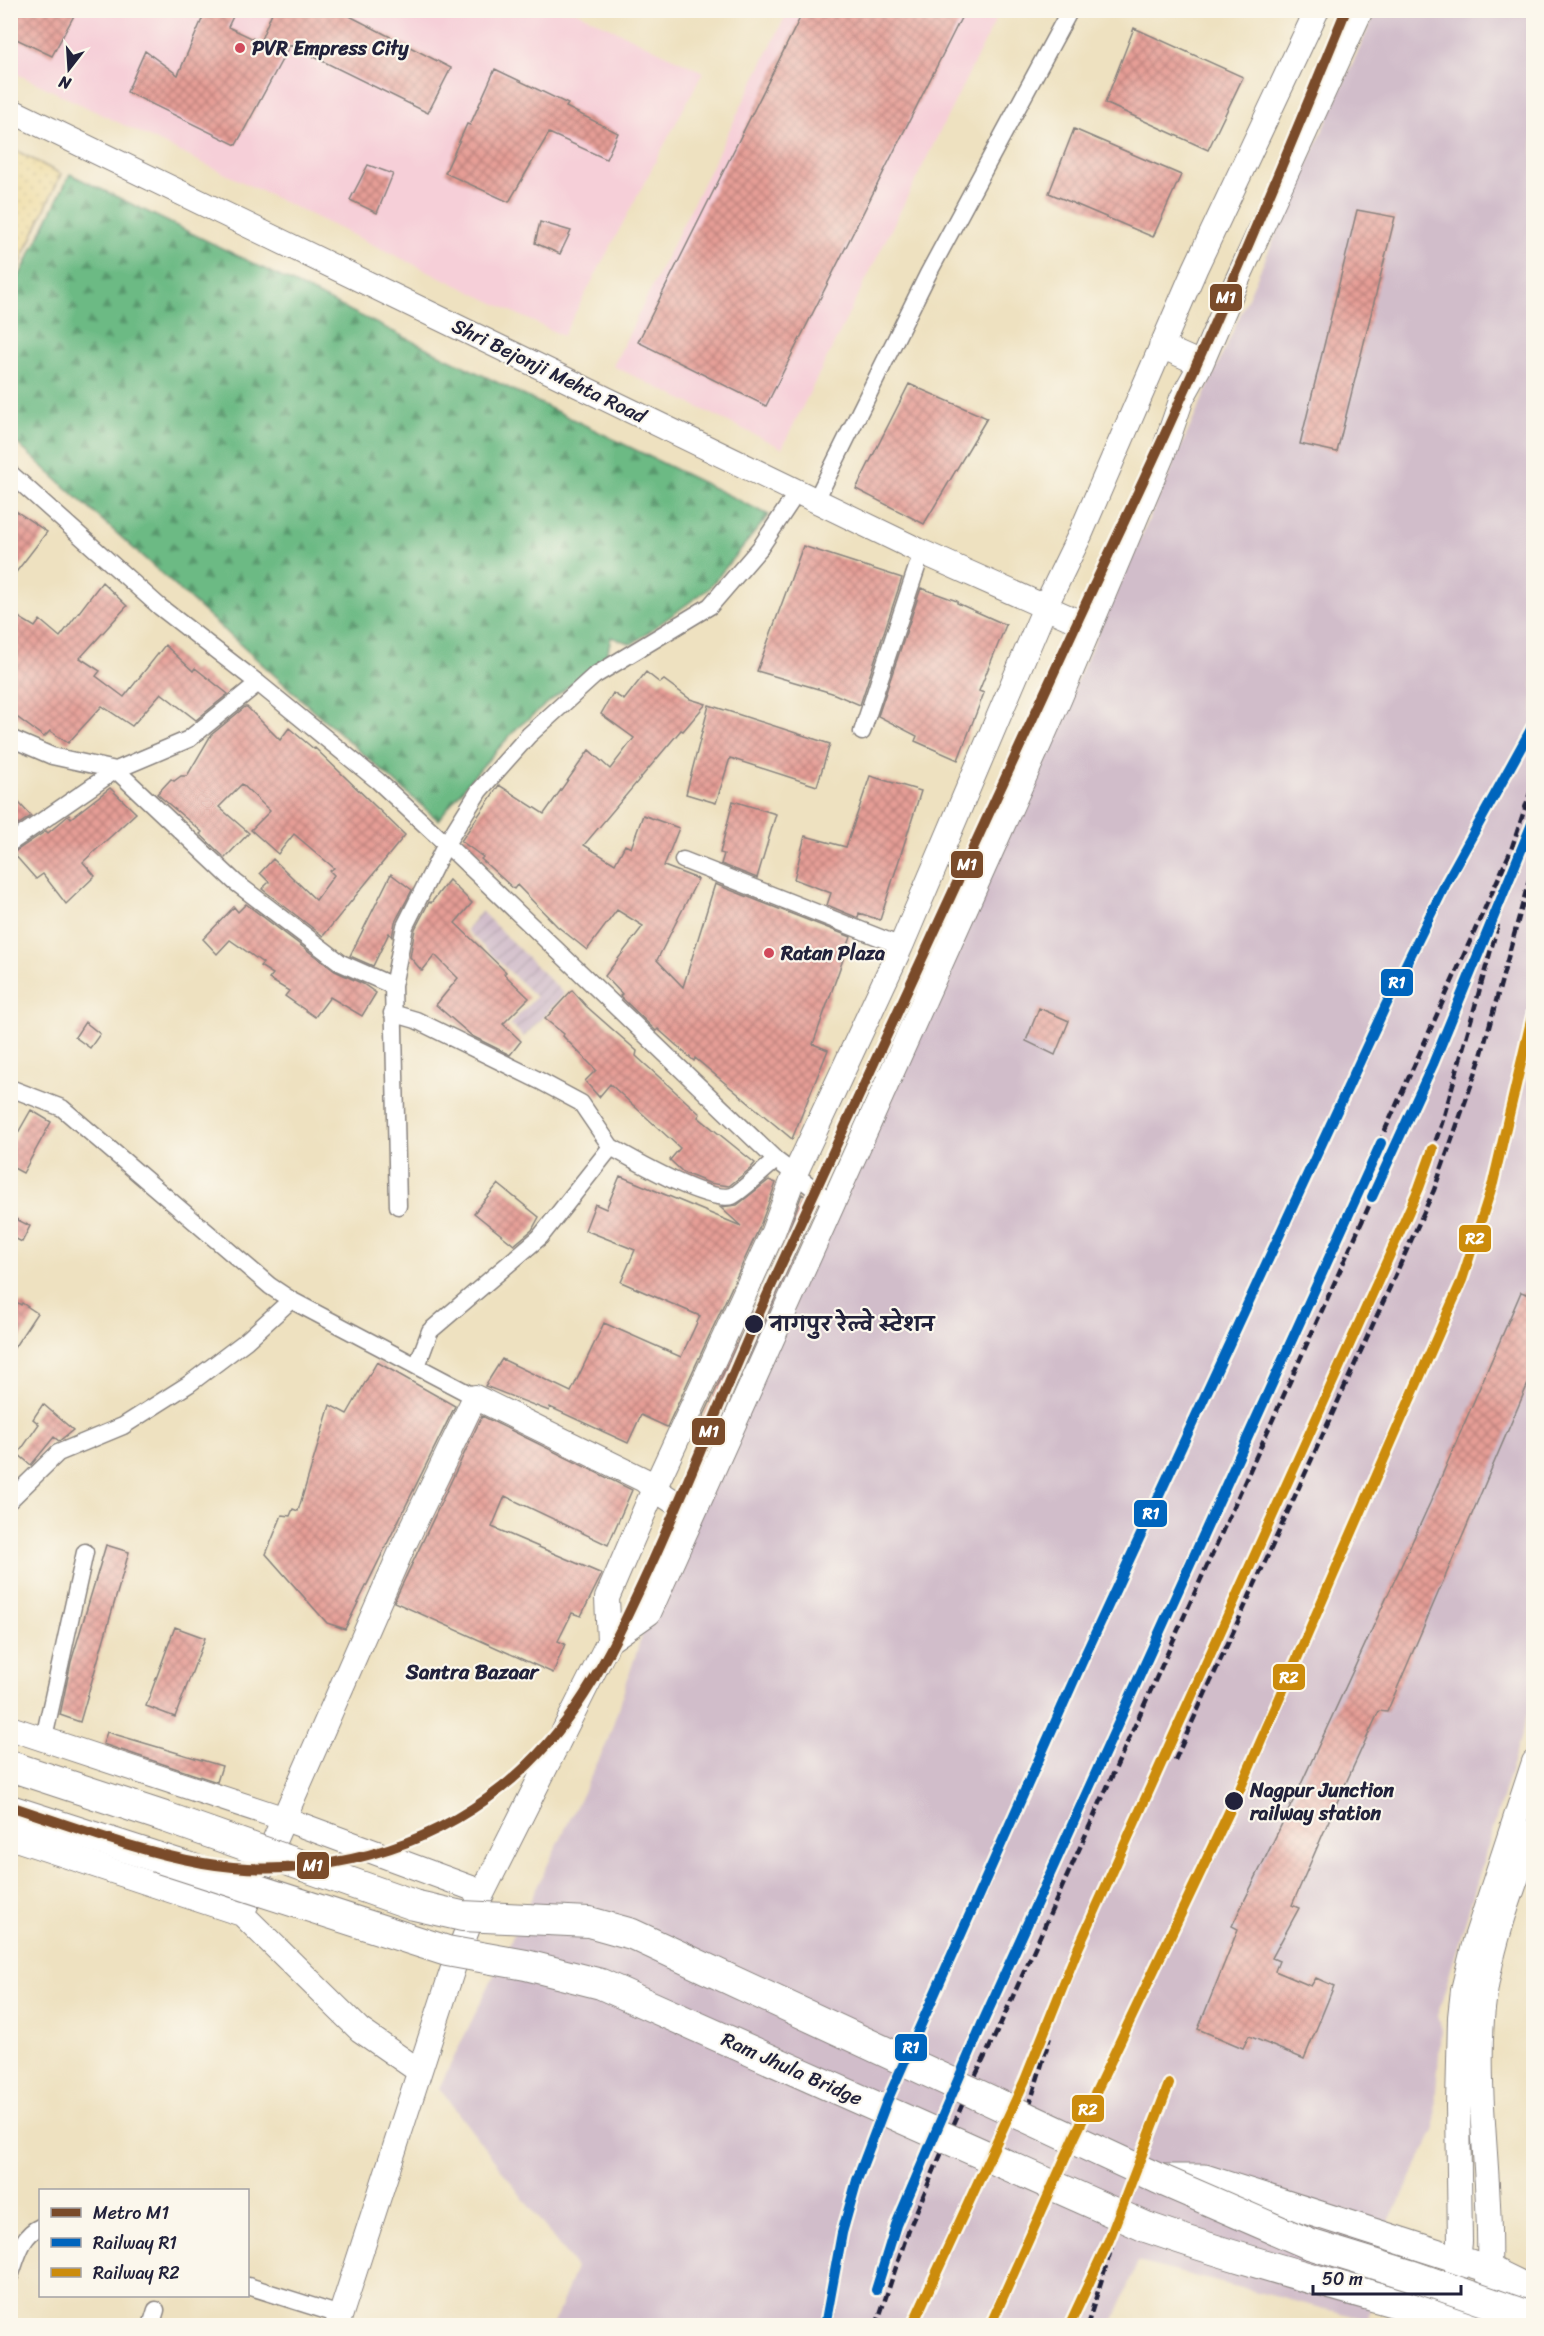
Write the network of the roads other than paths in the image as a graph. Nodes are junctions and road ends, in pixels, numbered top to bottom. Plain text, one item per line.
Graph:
1 (1070, 10) edge
2 (1317, 10) edge
3 (1361, 10) edge
4 (10, 110) edge
5 (1161, 346) junction
6 (1201, 364) junction
7 (10, 473) edge
8 (807, 495) junction
9 (922, 552) junction
10 (1046, 605) junction
11 (1090, 627) junction
12 (258, 683) junction
13 (862, 732) dead end
14 (10, 738) edge
15 (116, 770) junction
16 (10, 843) edge
17 (446, 844) junction
18 (683, 860) dead end
19 (901, 946) junction
20 (393, 986) junction
21 (392, 1013) junction
22 (10, 1088) edge
23 (611, 1147) junction
24 (776, 1160) junction
25 (794, 1176) junction
26 (834, 1204) junction
27 (398, 1206) dead end
28 (291, 1300) junction
29 (417, 1366) junction
30 (475, 1397) junction
31 (654, 1489) junction
32 (10, 1500) edge
33 (693, 1514) junction
34 (85, 1552) dead end
35 (609, 1641) junction
36 (10, 1728) edge
37 (44, 1738) junction
38 (1533, 1762) edge
39 (10, 1766) edge
40 (10, 1810) edge
41 (285, 1819) junction
42 (1533, 1832) edge
43 (10, 1837) edge
44 (482, 1892) junction
45 (242, 1914) junction
46 (419, 2070) junction
47 (1157, 2178) junction
48 (39, 2228) edge
49 (1488, 2241) junction
50 (1459, 2251) junction
51 (1489, 2269) junction
52 (10, 2276) edge
53 (249, 2286) edge
54 (1533, 2291) edge
55 (1453, 2314) junction
56 (1533, 2318) edge
57 (338, 2320) edge
58 (1488, 2324) edge

1 - 8 street
2 - 5 main road
3 - 6 main road
4 - 8 main road, Shri Bejonji Mehta Road
5 - 6 main road
5 - 10 main road
6 - 11 main road
7 - 12 street
8 - 9 main road, Shri Bejonji Mehta Road
8 - 17 street
9 - 10 main road, Shri Bejonji Mehta Road
9 - 13 street
10 - 11 main road, Shri Bejonji Mehta Road
10 - 19 main road
11 - 26 main road
12 - 15 street
12 - 17 street
14 - 15 street
15 - 16 street
15 - 20 street
17 - 20 street
17 - 24 street
18 - 19 street
19 - 25 main road
20 - 21 street
21 - 23 street
21 - 27 street
22 - 28 street
23 - 24 street
23 - 29 street
24 - 25 street
25 - 26 street
25 - 31 main road
26 - 33 main road
28 - 29 street
28 - 32 street
29 - 30 street
30 - 31 main road
30 - 41 main road
31 - 33 main road
31 - 35 main road
33 - 35 main road
34 - 37 street
35 - 44 main road
36 - 37 main road
37 - 41 main road
38 - 50 main road
39 - 47 highway, bridge
40 - 55 highway, Ram Jhula Bridge, bridge
41 - 44 main road
41 - 45 main road
42 - 49 main road
43 - 45 main road
44 - 46 main road
45 - 46 main road
46 - 57 main road
47 - 50 main road
47 - 56 highway, bridge
48 - 52 street
49 - 50 main road
49 - 51 main road
50 - 51 main road
50 - 55 main road
51 - 54 main road
51 - 58 main road
53 - 57 street
55 - 58 highway, Ram Jhula Bridge

